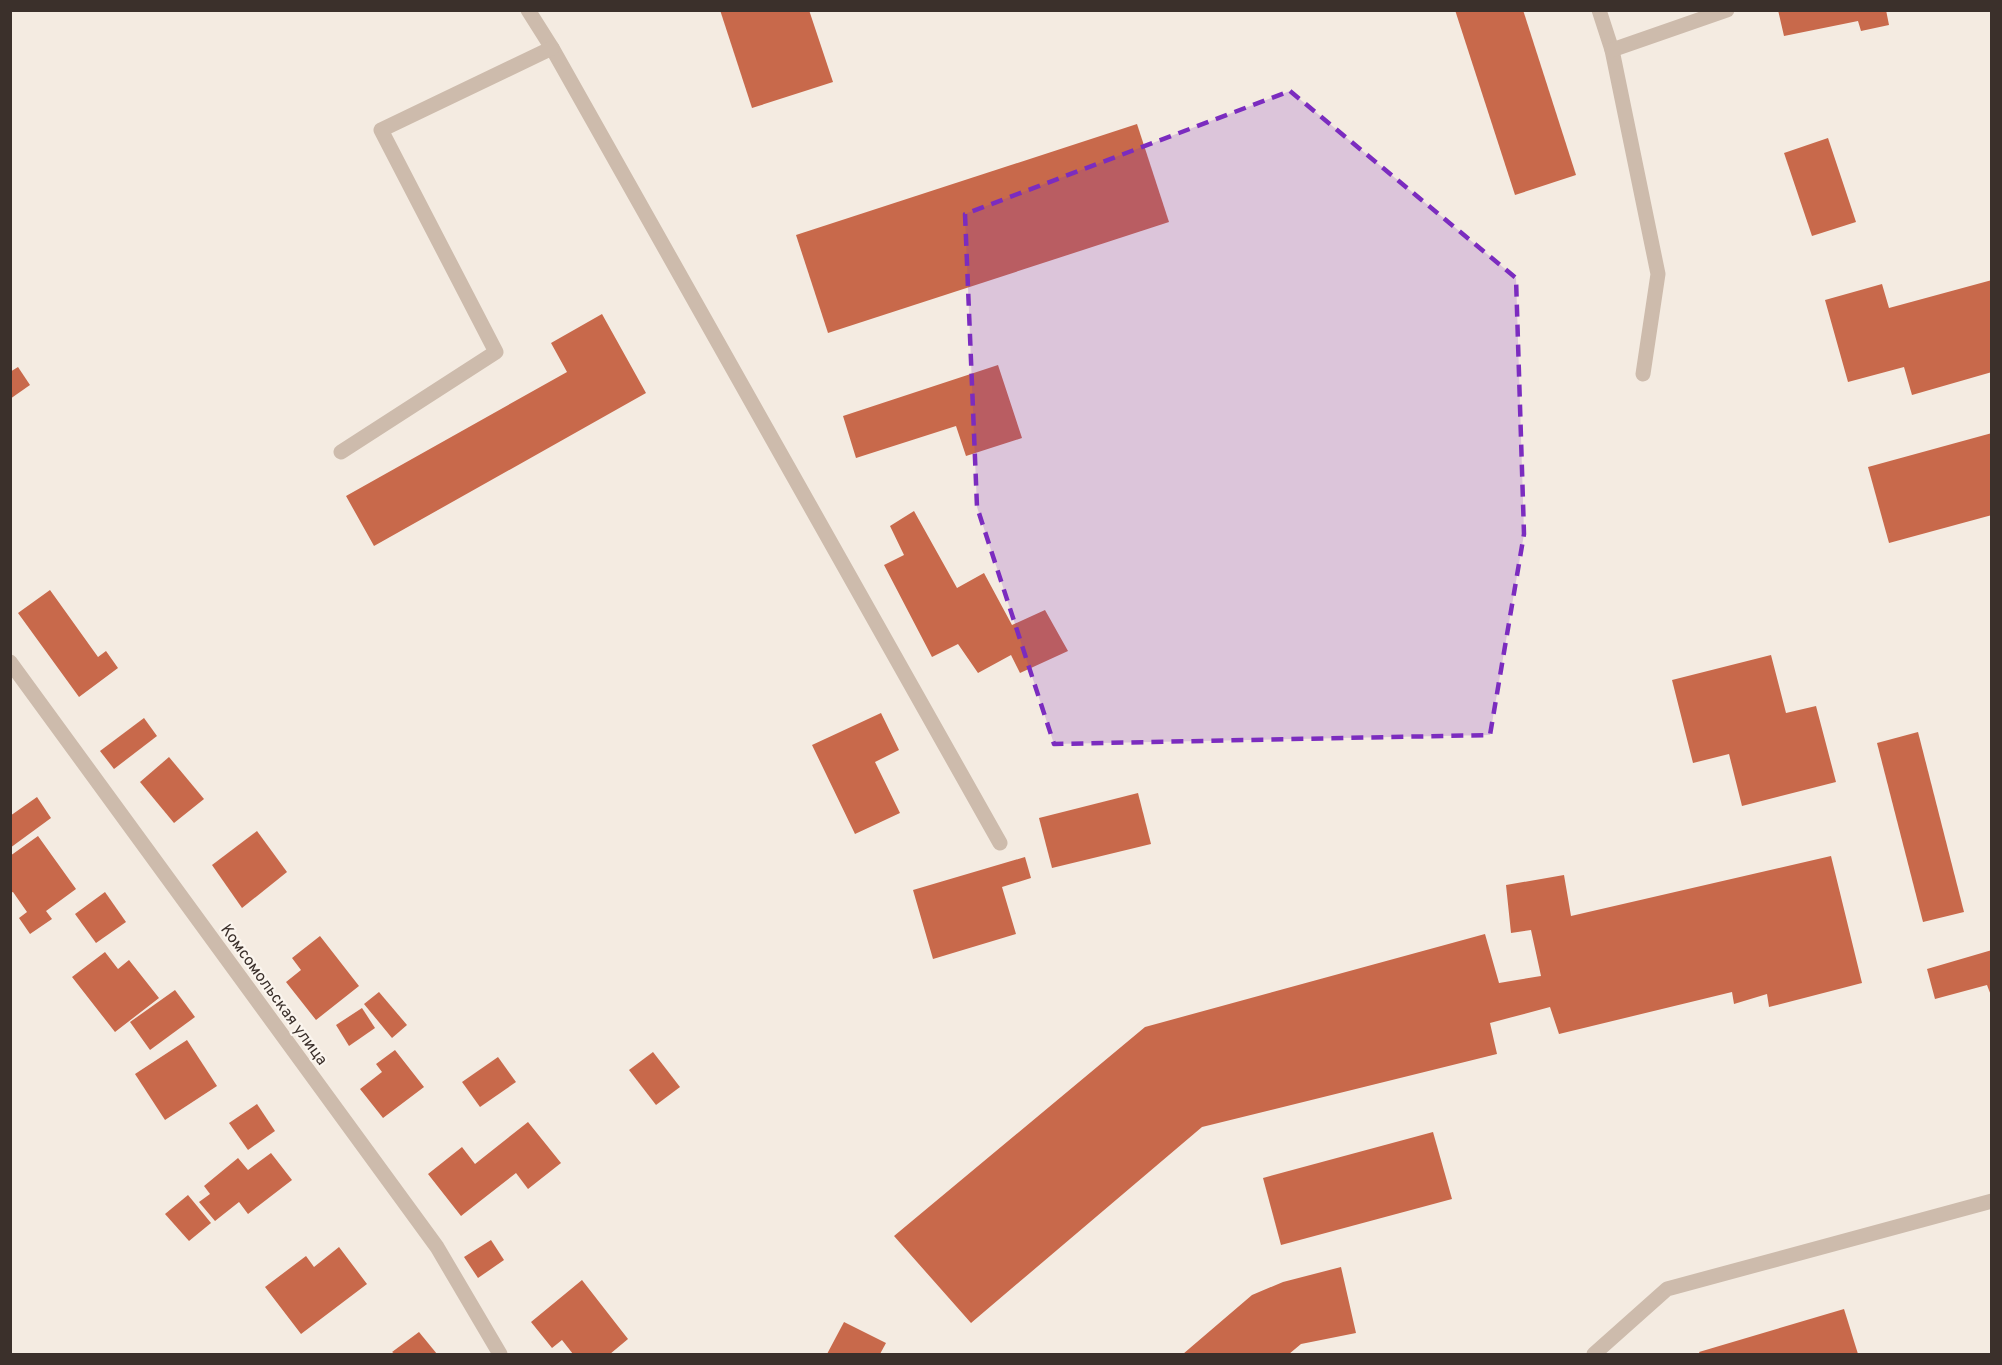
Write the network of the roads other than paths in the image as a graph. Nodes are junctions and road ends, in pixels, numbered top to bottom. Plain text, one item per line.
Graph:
1 (528, 10) edge
2 (1599, 10) edge
3 (1727, 10) edge
4 (552, 48) junction
5 (1612, 50) junction
6 (1643, 374) dead end
7 (341, 452) dead end
8 (10, 662) edge
9 (1000, 843) dead end
10 (1992, 1201) edge
11 (500, 1354) edge
12 (1594, 1354) edge

1 - 4 street
2 - 5 street
3 - 5 street
4 - 7 street
4 - 9 street
5 - 6 street
8 - 11 street, Комсомольская улица
10 - 12 street

